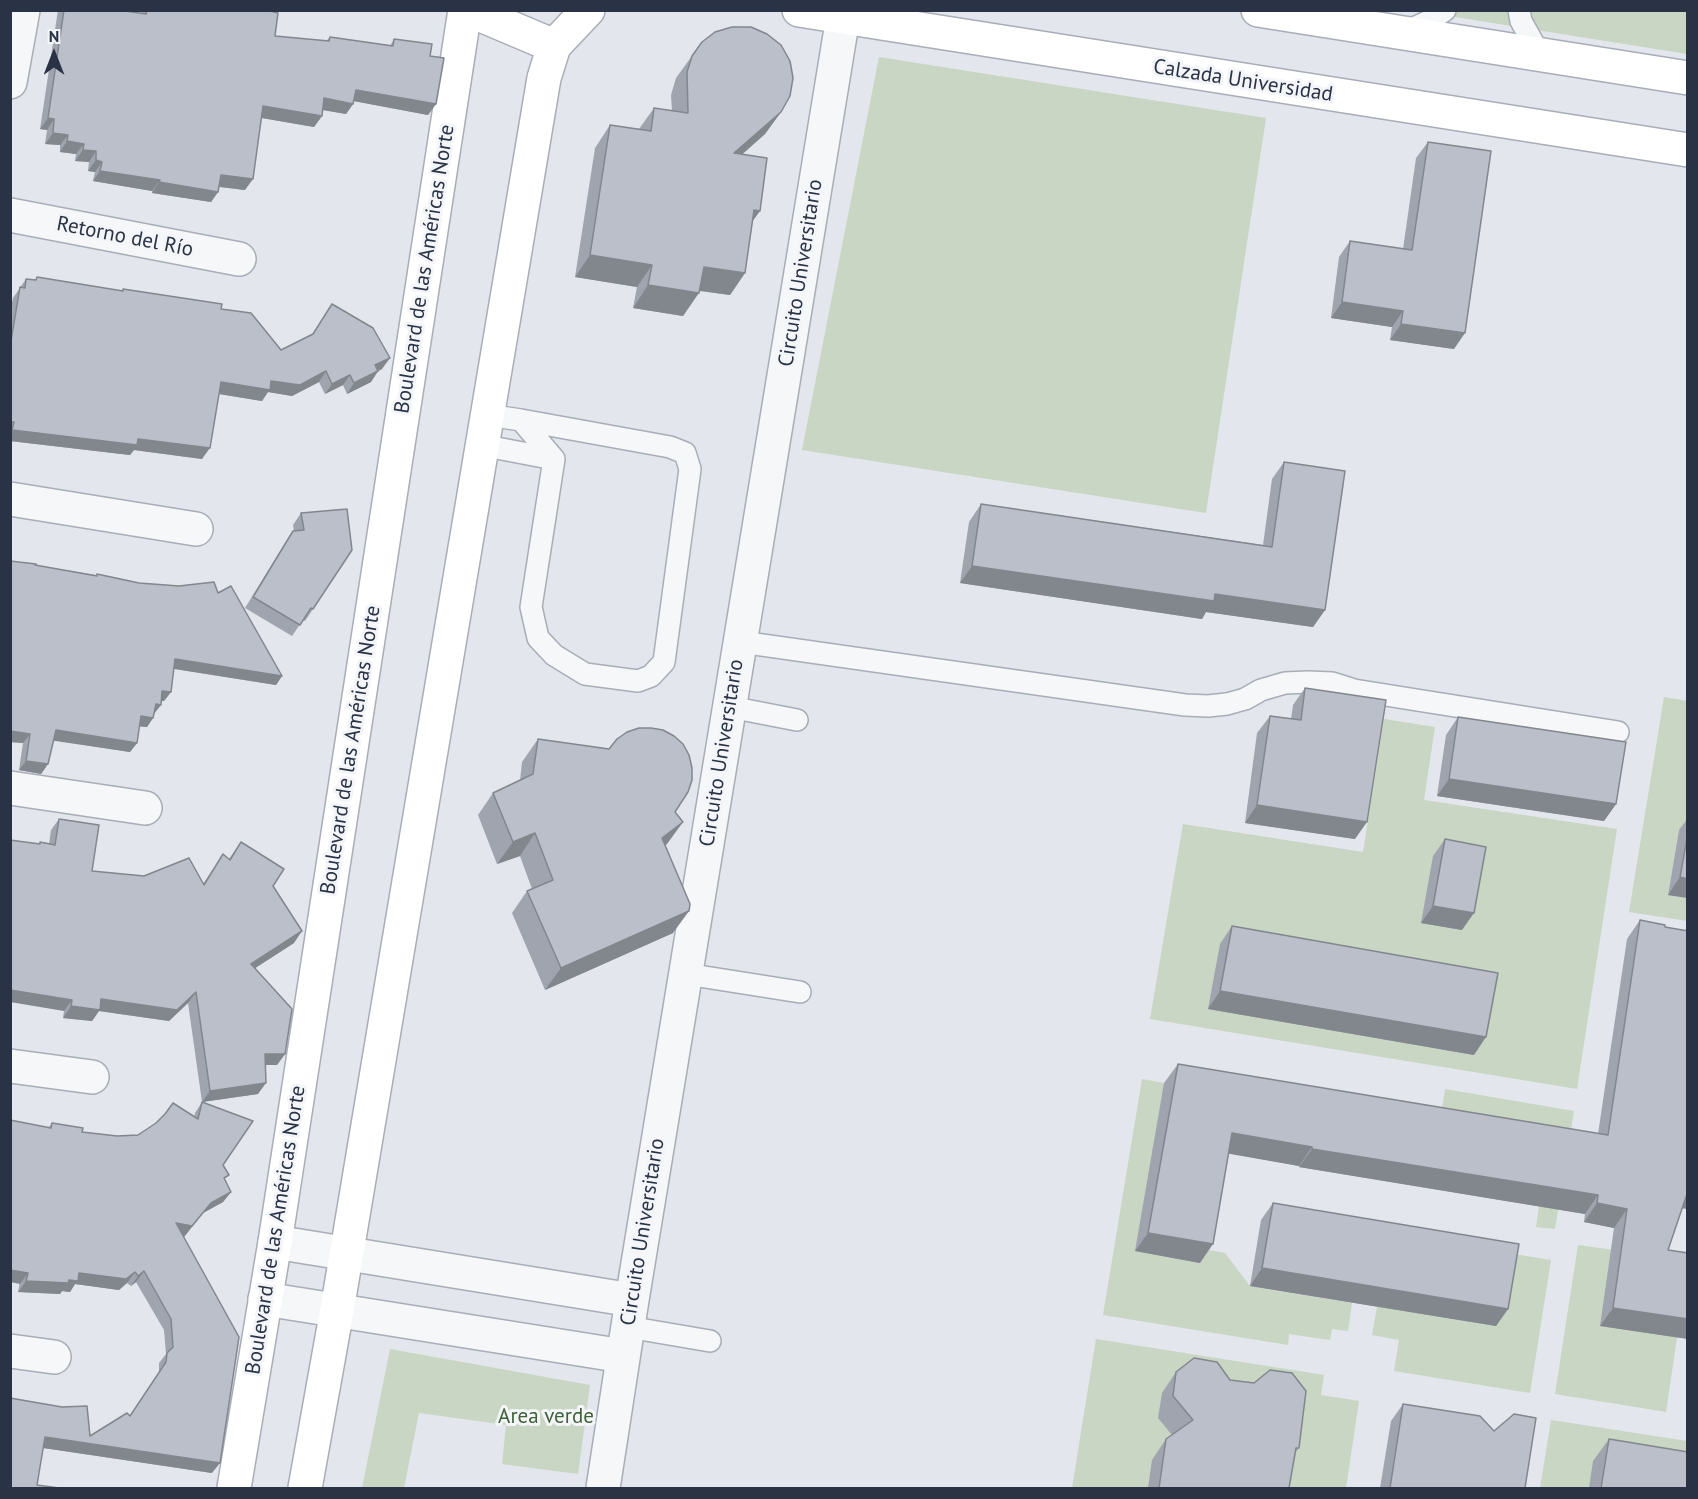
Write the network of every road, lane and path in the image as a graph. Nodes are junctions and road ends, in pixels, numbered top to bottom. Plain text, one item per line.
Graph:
1 (22, 10) edge
2 (467, 10) edge
3 (588, 10) edge
4 (800, 10) edge
5 (1258, 10) edge
6 (1445, 10) edge
7 (1520, 10) edge
8 (843, 17) junction
9 (1403, 33) junction
10 (554, 46) junction
11 (1540, 55) junction
12 (1688, 78) edge
13 (10, 82) edge
14 (1688, 150) edge
15 (10, 215) edge
16 (238, 259) dead end
17 (521, 420) junction
18 (484, 430) junction
19 (554, 459) junction
20 (10, 499) edge
21 (196, 529) dead end
22 (741, 642) junction
23 (730, 706) junction
24 (797, 720) dead end
25 (1618, 732) dead end
26 (10, 788) edge
27 (145, 808) dead end
28 (686, 974) junction
29 (800, 992) dead end
30 (10, 1066) edge
31 (92, 1077) dead end
32 (275, 1242) junction
33 (346, 1253) junction
34 (265, 1299) junction
35 (337, 1310) junction
36 (628, 1328) junction
37 (710, 1341) dead end
38 (10, 1350) edge
39 (54, 1357) dead end
40 (234, 1488) edge
41 (305, 1488) edge
42 (603, 1488) edge

1 - 13 street
2 - 10 main road
2 - 32 main road, Boulevard de las Américas Norte
3 - 10 main road
4 - 8 main road, Calzada Universidad
5 - 9 main road
6 - 9 lane
7 - 11 lane
8 - 14 main road, Calzada Universidad
8 - 22 street, Circuito Universitario
9 - 11 main road
10 - 18 main road
11 - 12 main road
15 - 16 street, Retorno del Río
17 - 18 lane
17 - 19 lane
17 - 19 lane
18 - 19 lane
18 - 33 main road
20 - 21 street
22 - 23 street, Circuito Universitario
22 - 25 lane
23 - 24 lane
23 - 28 street, Circuito Universitario
26 - 27 street
28 - 29 lane
28 - 36 street, Circuito Universitario
30 - 31 street
32 - 33 street
32 - 34 main road, Boulevard de las Américas Norte
33 - 35 main road
33 - 36 street
34 - 35 street
34 - 40 main road, Boulevard de las Américas Norte
35 - 36 street
35 - 41 main road
36 - 37 lane
36 - 42 street, Circuito Universitario
38 - 39 street

